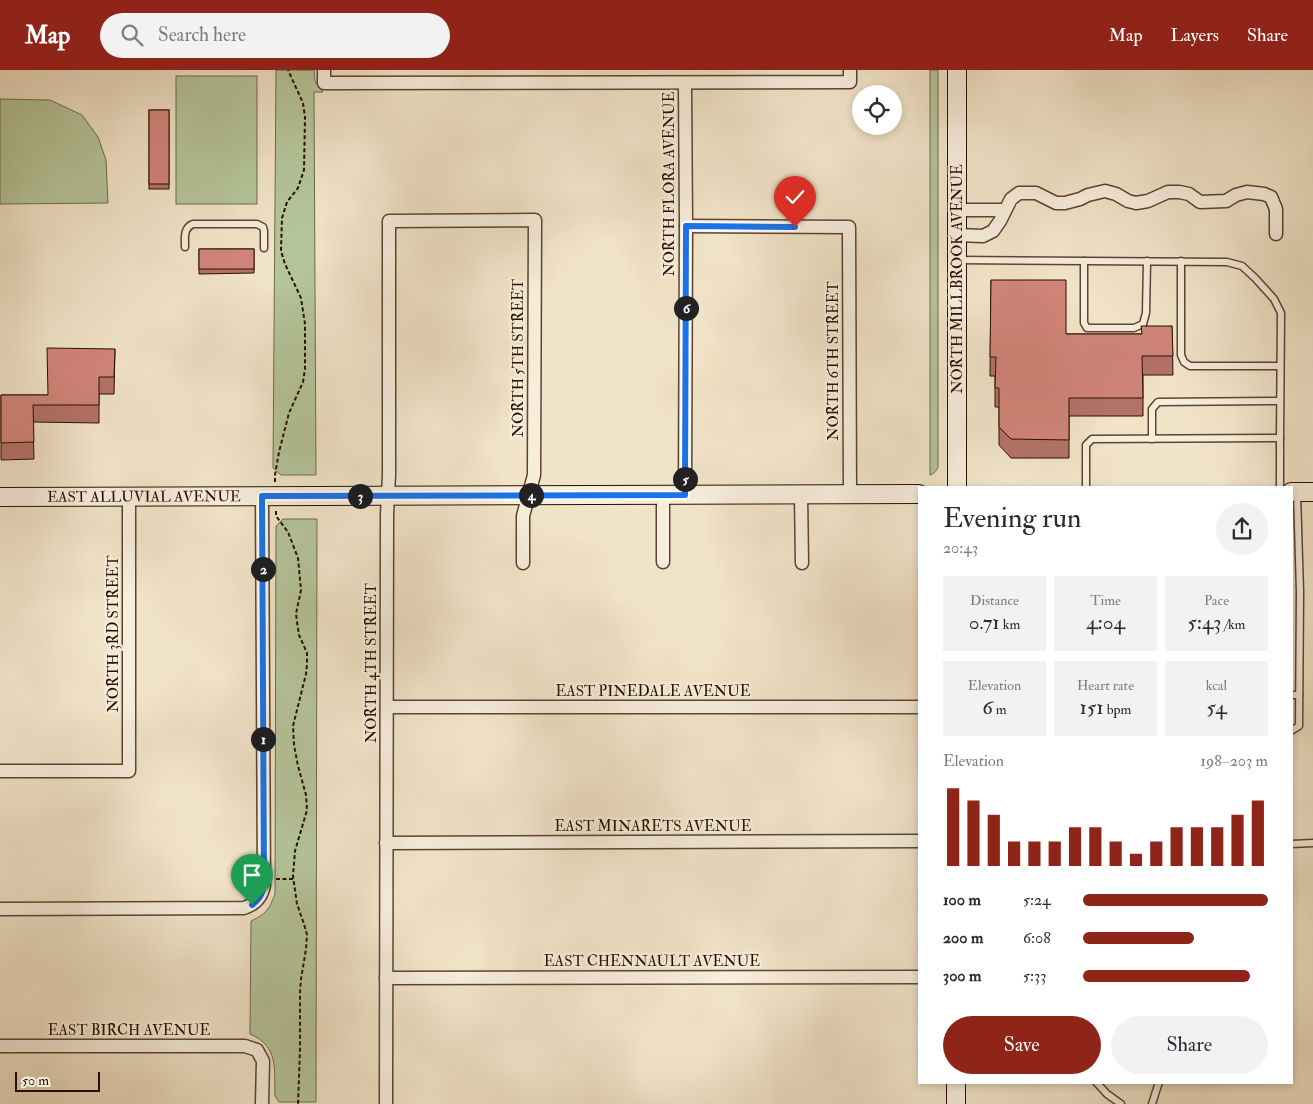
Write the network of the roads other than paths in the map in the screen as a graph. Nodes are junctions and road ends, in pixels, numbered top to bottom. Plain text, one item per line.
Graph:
1 (324, 70) edge
2 (957, 70) edge
3 (850, 76) edge
4 (685, 83) junction
5 (957, 210) junction
6 (1005, 210) junction
7 (534, 220) joint
8 (686, 226) junction
9 (1276, 234) dead end
10 (957, 235) junction
11 (185, 248) dead end
12 (264, 248) dead end
13 (957, 260) junction
14 (1084, 261) junction
15 (1147, 261) junction
16 (1181, 262) junction
17 (1280, 366) junction
18 (1280, 401) junction
19 (1280, 438) junction
20 (1152, 439) junction
21 (957, 486) edge
22 (1086, 486) edge
23 (1280, 486) edge
24 (1300, 492) edge
25 (850, 494) junction
26 (918, 494) edge
27 (663, 495) junction
28 (685, 495) junction
29 (801, 495) junction
30 (129, 496) junction
31 (262, 496) junction
32 (388, 496) junction
33 (529, 496) junction
34 (0, 497) edge
35 (663, 562) dead end
36 (523, 563) dead end
37 (802, 563) dead end
38 (1293, 695) edge
39 (1299, 695) junction
40 (387, 707) junction
41 (918, 707) edge
42 (1293, 730) edge
43 (0, 771) edge
44 (918, 841) edge
45 (386, 843) junction
46 (1313, 843) edge
47 (1293, 844) edge
48 (0, 908) edge
49 (918, 977) edge
50 (386, 978) junction
51 (0, 1046) edge
52 (956, 1084) edge
53 (1098, 1084) edge
54 (1159, 1084) edge
55 (262, 1104) edge
56 (386, 1104) edge
57 (956, 1104) edge
58 (1122, 1104) edge
59 (1152, 1104) edge

1 - 4 street
2 - 5 main road, NORTH MILLBROOK AVENUE
3 - 4 street
4 - 8 street, NORTH FLORA AVENUE
5 - 6 street
5 - 10 main road, NORTH MILLBROOK AVENUE
6 - 9 street
6 - 10 street
7 - 32 street, NORTH 4TH STREET
7 - 33 street, NORTH 5TH STREET
8 - 25 street, NORTH 6TH STREET
8 - 28 street, NORTH FLORA AVENUE
10 - 13 main road, NORTH MILLBROOK AVENUE
11 - 12 lane
13 - 14 lane
13 - 21 main road, NORTH MILLBROOK AVENUE
14 - 15 lane
14 - 15 lane
15 - 16 lane
16 - 17 lane
16 - 17 lane
17 - 18 lane
18 - 19 lane
18 - 20 lane
19 - 20 lane
19 - 23 lane
20 - 22 lane
24 - 39 lane
25 - 26 main road, EAST ALLUVIAL AVENUE
25 - 29 main road, EAST ALLUVIAL AVENUE
27 - 28 main road, EAST ALLUVIAL AVENUE
27 - 33 main road, EAST ALLUVIAL AVENUE
27 - 35 street
28 - 29 main road, EAST ALLUVIAL AVENUE
29 - 37 street
30 - 31 main road, EAST ALLUVIAL AVENUE
30 - 34 main road, EAST ALLUVIAL AVENUE
30 - 43 street, NORTH 3RD STREET
31 - 32 main road, EAST ALLUVIAL AVENUE
31 - 48 street
32 - 33 main road, EAST ALLUVIAL AVENUE
32 - 40 street, NORTH 4TH STREET
33 - 36 street
38 - 39 lane
39 - 42 lane
40 - 41 street, EAST PINEDALE AVENUE
40 - 45 street, NORTH 4TH STREET
44 - 45 street, EAST MINARETS AVENUE
45 - 50 street, NORTH 4TH STREET
46 - 47 lane
49 - 50 street, EAST CHENNAULT AVENUE
50 - 56 street, NORTH 4TH STREET
51 - 55 street, EAST BIRCH AVENUE
52 - 57 main road
53 - 58 lane
54 - 59 lane

